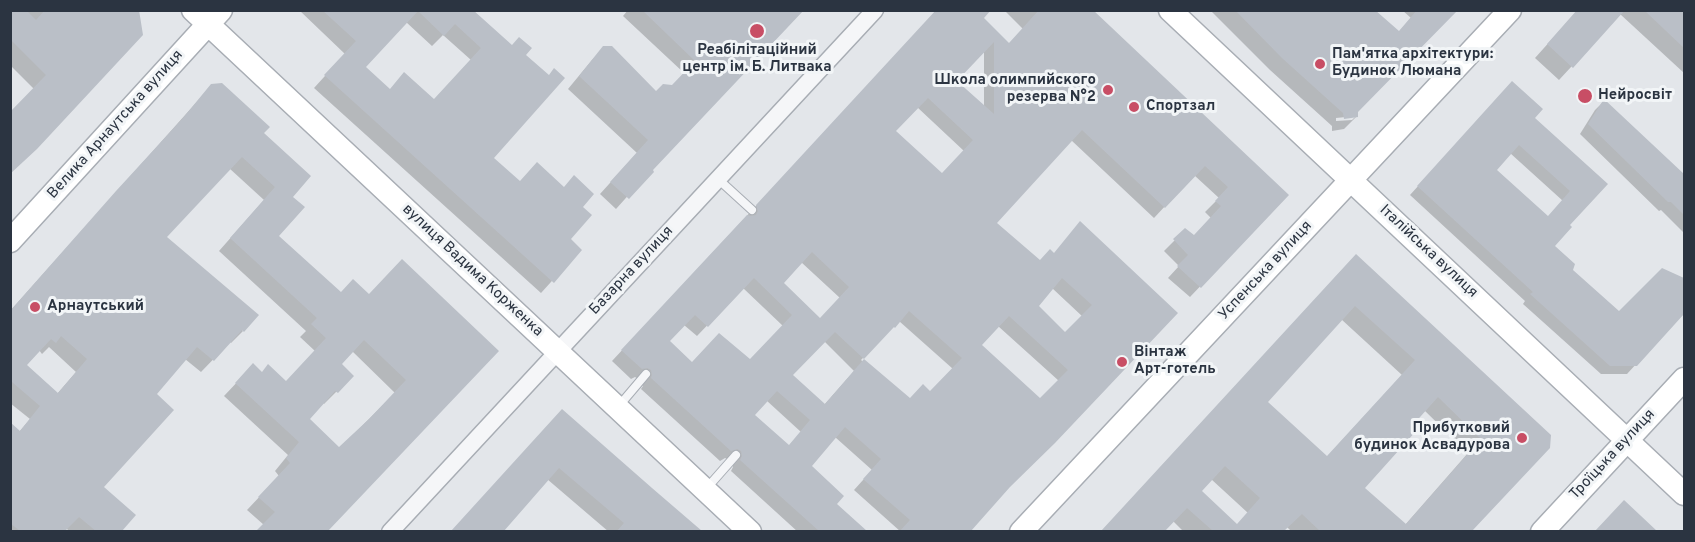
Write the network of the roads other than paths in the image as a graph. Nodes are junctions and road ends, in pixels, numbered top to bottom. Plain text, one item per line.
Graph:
1 (875, 10) edge
2 (1170, 10) edge
3 (1510, 10) edge
4 (207, 15) edge
5 (718, 179) junction
6 (1352, 180) junction
7 (752, 210) dead end
8 (11, 240) edge
9 (557, 351) junction
10 (646, 374) dead end
11 (1684, 379) edge
12 (617, 407) junction
13 (1627, 440) junction
14 (736, 455) dead end
15 (705, 489) junction
16 (1684, 494) edge
17 (390, 531) edge
18 (750, 531) edge
19 (1021, 531) edge
20 (1542, 531) edge

1 - 5 street, Базарна вулиця
2 - 6 main road, Італійська вулиця
3 - 6 main road, Успенська вулиця
4 - 8 main road, Велика Арнаутська вулиця
4 - 9 main road, вулиця Вадима Корженка
5 - 7 lane
5 - 9 street, Базарна вулиця
6 - 13 main road, Італійська вулиця
6 - 19 main road, Успенська вулиця
9 - 12 main road, вулиця Вадима Корженка
9 - 17 street, Базарна вулиця
10 - 12 lane
11 - 13 main road, Троїцька вулиця
12 - 15 main road, вулиця Вадима Корженка
13 - 16 main road, Італійська вулиця
13 - 20 main road, Троїцька вулиця
14 - 15 lane
15 - 18 main road, вулиця Вадима Корженка

